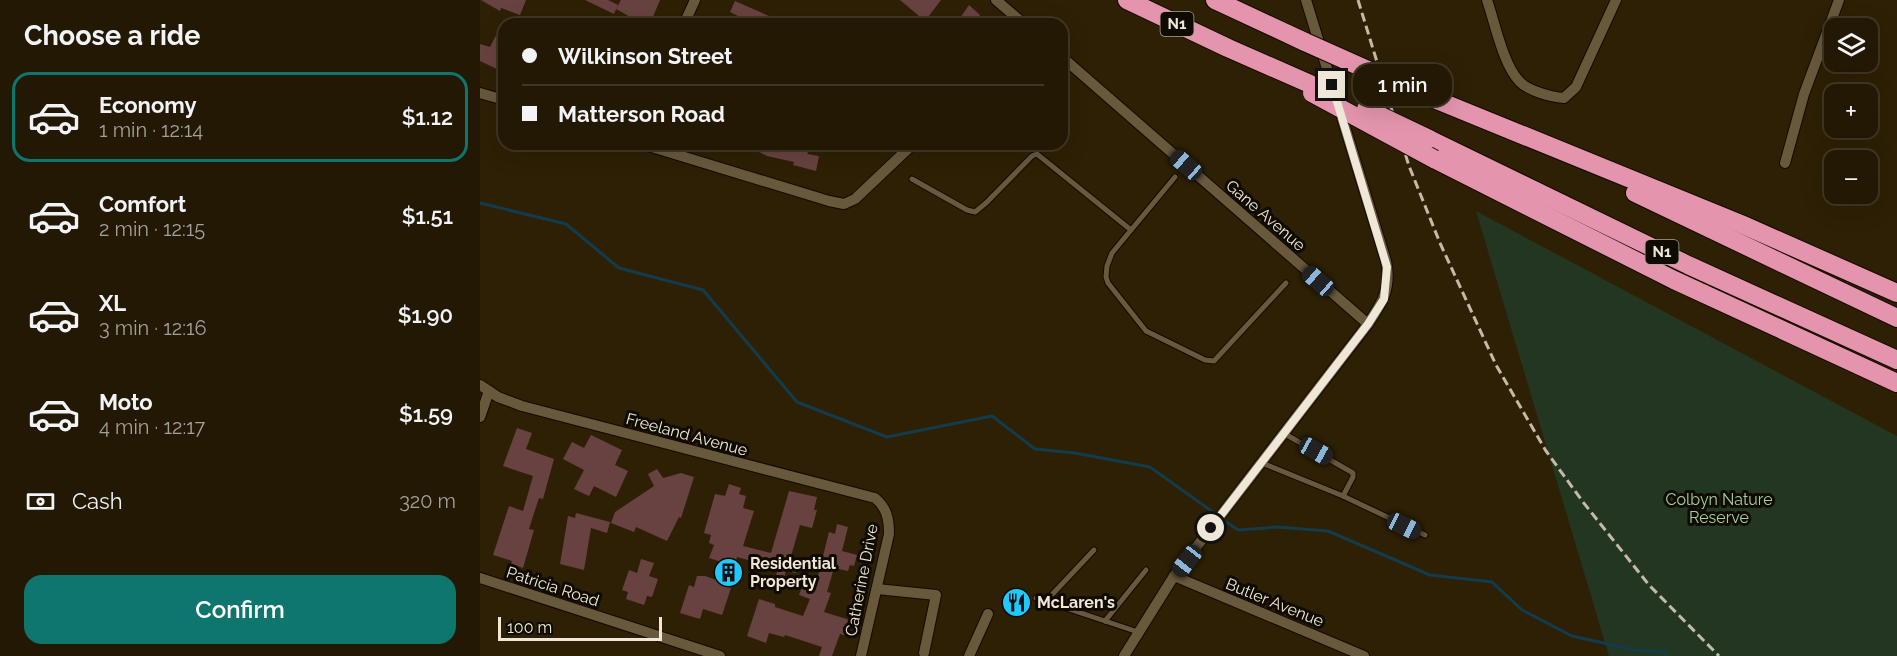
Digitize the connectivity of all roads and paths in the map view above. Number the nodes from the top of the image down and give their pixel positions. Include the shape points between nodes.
1 (695, 0) edge
2 (996, 0) edge
3 (1126, 0) edge
4 (1215, 0) edge
5 (1306, 0) edge
6 (1487, 0) edge
7 (1616, 0) edge
8 (1839, 0) edge
9 (687, 18) edge
10 (1017, 18) edge
11 (1068, 62) edge
12 (1311, 88) junction
13 (480, 93) edge
14 (498, 98) edge
15 (1454, 108) junction
16 (662, 150) edge
17 (907, 150) edge
18 (1785, 163) dead end
19 (1175, 177) dead end
20 (912, 178) dead end
21 (1131, 230) junction
22 (1286, 283) dead end
23 (1897, 292) edge
24 (1897, 318) edge
25 (1368, 324) junction
26 (1897, 360) edge
27 (1897, 384) edge
28 (485, 388) edge
29 (480, 417) edge
30 (1285, 434) junction
31 (1262, 463) junction
32 (1343, 496) junction
33 (885, 510) joint
34 (1425, 536) dead end
35 (1094, 550) dead end
36 (1146, 570) dead end
37 (1174, 576) junction
38 (480, 578) edge
39 (877, 589) junction
40 (1036, 598) dead end
41 (1046, 601) junction
42 (988, 614) dead end
43 (1105, 621) junction
44 (1138, 632) junction
45 (924, 653) dead end
46 (720, 656) edge
47 (861, 656) edge
48 (969, 656) edge
49 (1124, 656) edge
50 (1364, 656) edge

1 - 9 street
2 - 10 street
3 - 12 highway, N1
4 - 15 highway, N1, bridge
5 - 25 street via 1387,267 1384,299
6 - 7 street via 1507,60 1519,81 1564,98 1576,87
8 - 18 street via 1804,94
11 - 25 street, Gane Avenue via 1184,168
12 - 26 highway, N1, bridge via 1430,139 1688,265
12 - 27 highway, bridge via 1434,159 1674,280
13 - 14 street
15 - 23 highway via 1742,224
15 - 24 highway, N1
16 - 17 street via 844,204 855,199
19 - 21 lane
20 - 21 lane via 975,212 1036,154
21 - 22 lane via 1110,256 1108,283 1146,331 1205,360 1219,358
25 - 30 street
28 - 29 street
28 - 33 street, Freeland Avenue via 522,406 875,498
30 - 31 street
30 - 32 lane via 1353,473
31 - 32 lane
31 - 37 street
32 - 34 lane
33 - 39 street, Catherine Drive via 889,534
35 - 41 lane
36 - 43 lane
37 - 44 street
37 - 50 street, Butler Avenue
38 - 46 street, Patricia Road
39 - 45 street via 936,595
39 - 47 street, Catherine Drive
40 - 41 lane
41 - 43 lane
42 - 48 street
43 - 44 lane
44 - 49 street

